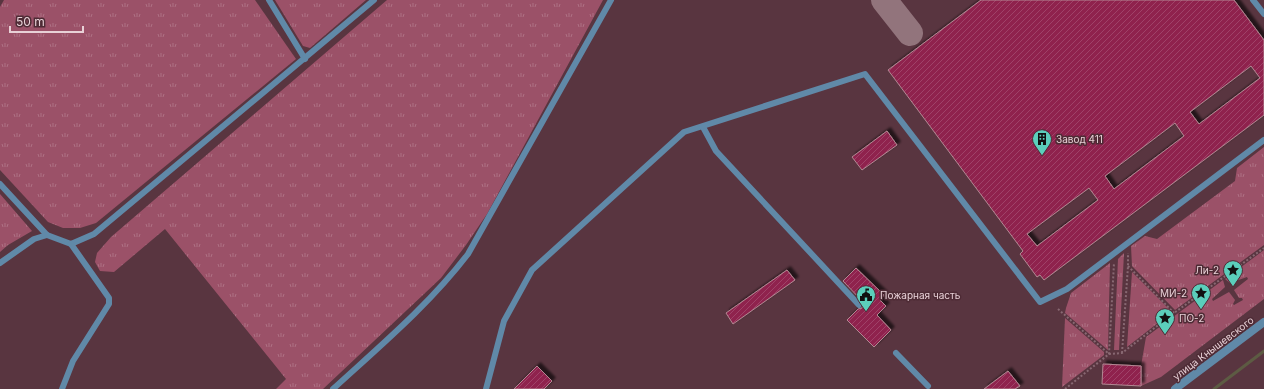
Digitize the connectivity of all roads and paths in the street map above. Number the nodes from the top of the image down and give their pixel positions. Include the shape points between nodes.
1 (269, 0) edge
2 (374, 0) edge
3 (611, 0) edge
4 (1253, 0) edge
5 (1264, 14) edge
6 (305, 59) junction
7 (703, 127) junction
8 (1264, 140) edge
9 (0, 184) edge
10 (47, 235) junction
11 (1127, 243) junction
12 (71, 244) junction
13 (1264, 248) edge
14 (1114, 254) junction
15 (0, 263) edge
16 (1128, 266) junction
17 (859, 305) dead end
18 (1058, 310) dead end
19 (1174, 313) junction
20 (1264, 322) edge
21 (896, 353) dead end
22 (1122, 353) junction
23 (1109, 354) junction
24 (928, 386) dead end
25 (62, 389) edge
26 (333, 389) edge
27 (486, 389) edge
28 (1065, 389) edge
29 (1175, 389) edge

1 - 6 lane
2 - 6 lane
3 - 26 lane via 468,254 423,306
4 - 5 lane
6 - 12 lane via 94,234
7 - 14 lane via 865,74 1040,302 1067,289
7 - 17 lane via 716,152
7 - 27 lane via 684,132 532,270 504,321
8 - 11 lane
9 - 10 lane
10 - 12 lane
10 - 15 lane via 34,239
11 - 14 lane
11 - 16 path
12 - 25 lane via 109,298 109,304 73,361
13 - 19 path
14 - 23 path
16 - 19 path
16 - 22 path
18 - 23 path
19 - 22 path
20 - 29 street, улица Кнышевского
21 - 24 lane
22 - 23 path
23 - 28 path

